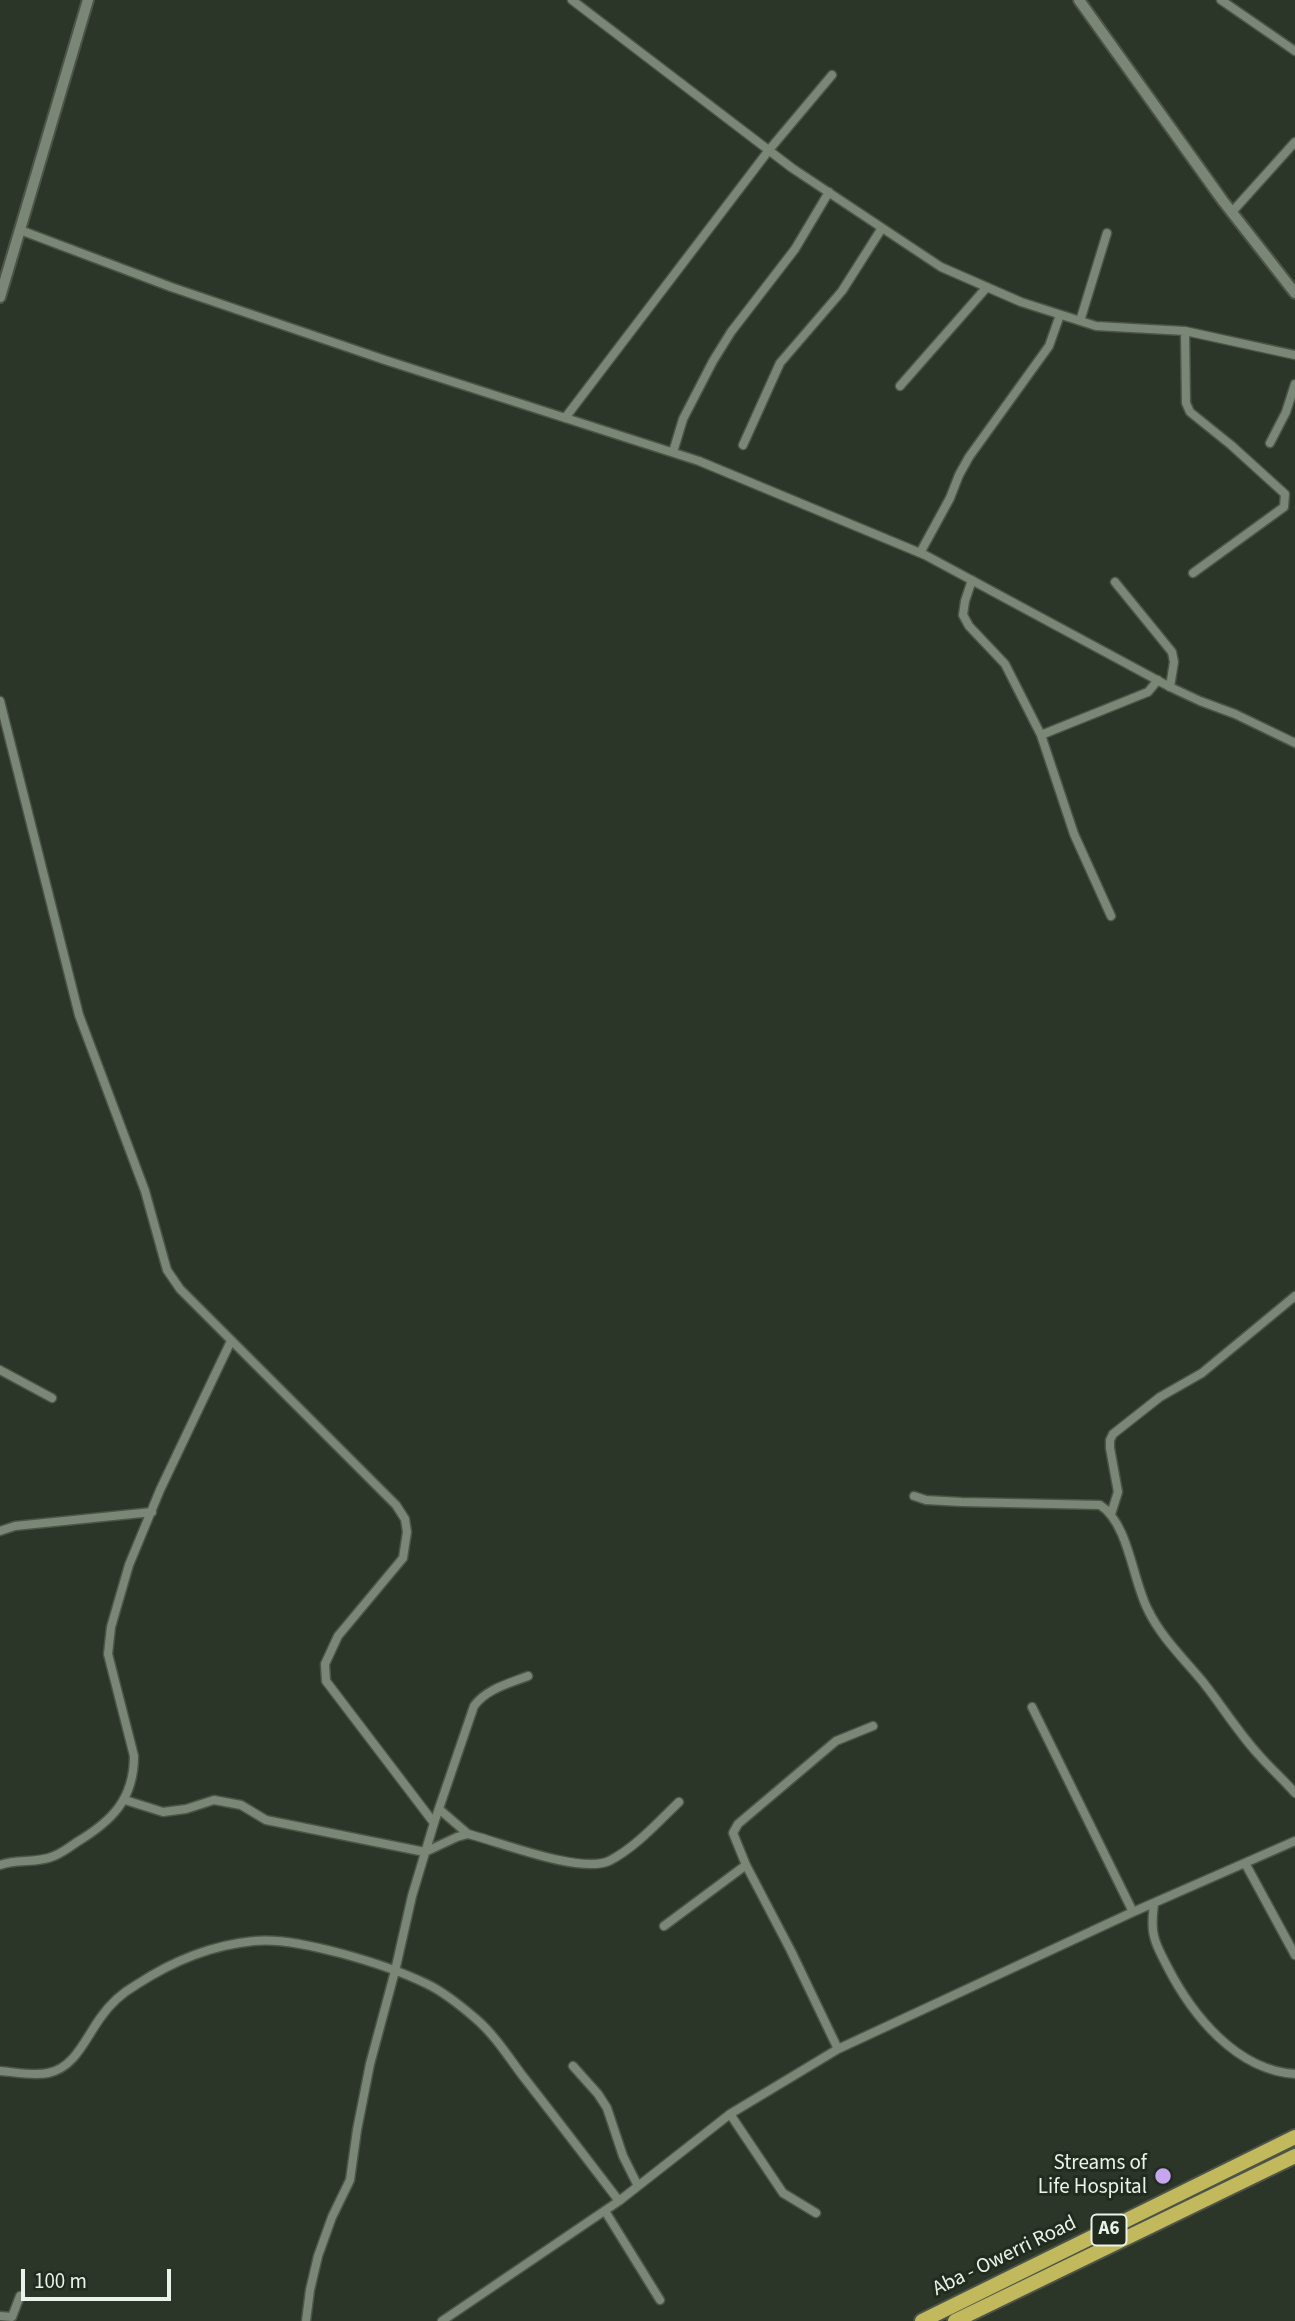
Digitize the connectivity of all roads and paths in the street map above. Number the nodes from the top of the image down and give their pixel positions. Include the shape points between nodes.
1 (88, 0) edge
2 (572, 0) edge
3 (1079, 0) edge
4 (1221, 0) edge
5 (1295, 51) edge
6 (832, 75) dead end
7 (1295, 142) edge
8 (769, 150) junction
9 (829, 192) junction
10 (1232, 212) junction
11 (882, 228) junction
12 (20, 230) junction
13 (1107, 233) dead end
14 (987, 287) junction
15 (1295, 293) edge
16 (0, 297) edge
17 (1060, 315) junction
18 (1080, 321) junction
19 (1185, 331) junction
20 (1295, 355) edge
21 (1295, 384) edge
22 (900, 386) dead end
23 (565, 418) junction
24 (1270, 443) dead end
25 (743, 445) dead end
26 (673, 452) junction
27 (920, 553) junction
28 (1193, 573) dead end
29 (972, 580) junction
30 (1115, 582) dead end
31 (1157, 680) junction
32 (1170, 687) junction
33 (0, 701) edge
34 (1041, 736) junction
35 (1295, 743) edge
36 (1111, 916) dead end
37 (1295, 1296) edge
38 (231, 1341) junction
39 (0, 1370) edge
40 (52, 1398) dead end
41 (914, 1496) dead end
42 (152, 1512) junction
43 (1111, 1514) junction
44 (0, 1531) edge
45 (528, 1675) dead end
46 (1032, 1707) dead end
47 (873, 1726) dead end
48 (1295, 1793) edge
49 (125, 1800) junction
50 (679, 1802) dead end
51 (439, 1809) junction
52 (434, 1823) junction
53 (468, 1834) junction
54 (1295, 1841) edge
55 (425, 1852) junction
56 (1245, 1863) junction
57 (0, 1865) edge
58 (746, 1865) junction
59 (1154, 1903) junction
60 (1133, 1912) junction
61 (664, 1927) dead end
62 (1295, 1955) edge
63 (395, 1971) junction
64 (838, 2049) junction
65 (573, 2066) dead end
66 (0, 2071) edge
67 (1295, 2074) edge
68 (730, 2115) junction
69 (1295, 2137) edge
70 (1295, 2156) edge
71 (638, 2186) junction
72 (619, 2201) junction
73 (605, 2211) junction
74 (816, 2213) dead end
75 (20, 2296) dead end
76 (660, 2300) dead end
77 (0, 2316) edge
78 (306, 2321) edge
79 (442, 2321) edge
80 (922, 2321) edge
81 (955, 2321) edge

1 - 12 street
2 - 8 street
3 - 10 street
4 - 5 street
6 - 8 street
7 - 10 street
8 - 9 street
8 - 23 street
9 - 11 street
9 - 26 street via 713,361 683,419
10 - 15 street
11 - 14 street via 941,267
11 - 25 street via 842,291 780,363
12 - 16 street
12 - 23 street via 171,287
13 - 18 street
14 - 17 street
14 - 22 street
17 - 18 street
17 - 27 street via 1049,346 969,457
18 - 19 street
19 - 20 street
19 - 28 street via 1190,412 1285,494 1286,501 1284,507
21 - 24 street
23 - 26 street
26 - 27 street
27 - 29 street
29 - 31 street
29 - 34 street via 963,615 1005,664
30 - 32 street via 1172,652
31 - 32 street
31 - 34 street via 1148,692
32 - 35 street
33 - 38 street via 79,1015 145,1191 167,1270
34 - 36 street via 1074,834
37 - 43 street via 1202,1373 1160,1397 1113,1434 1110,1448 1118,1492
38 - 42 street
38 - 52 street via 397,1505 405,1519 403,1558 338,1636 325,1664 326,1681
39 - 40 street
41 - 43 street via 962,1503 1100,1505
42 - 44 street
42 - 49 street via 129,1565 108,1654 134,1756
43 - 48 street via 1119,1524 1148,1611 1163,1635
45 - 51 street via 480,1698 474,1706
46 - 60 street
47 - 58 street via 836,1741 737,1824 733,1833
49 - 55 street via 163,1812 215,1800 240,1805 266,1820
49 - 57 street via 95,1832 53,1856
50 - 53 street via 621,1854 605,1862 550,1859
51 - 52 street
51 - 53 street
52 - 55 street
53 - 55 street
54 - 56 street
55 - 63 street
56 - 59 street
56 - 62 street
58 - 61 street
58 - 64 street
59 - 60 street
59 - 67 street via 1157,1947 1189,2003 1242,2056 1279,2073
60 - 64 street
63 - 66 street via 289,1941 254,1941 206,1951 171,1965 115,2000 86,2042 58,2070 36,2074
63 - 72 street via 429,1985 476,2019
63 - 78 street via 370,2064 349,2180 318,2256
64 - 68 street
65 - 71 street via 607,2108
68 - 71 street
68 - 74 street via 783,2193
69 - 80 highway, Aba - Owerri Road / A6
70 - 81 highway, Aba - Owerri Road / A6
71 - 72 street
72 - 73 street
73 - 76 street
73 - 79 street
75 - 77 street via 12,2318

